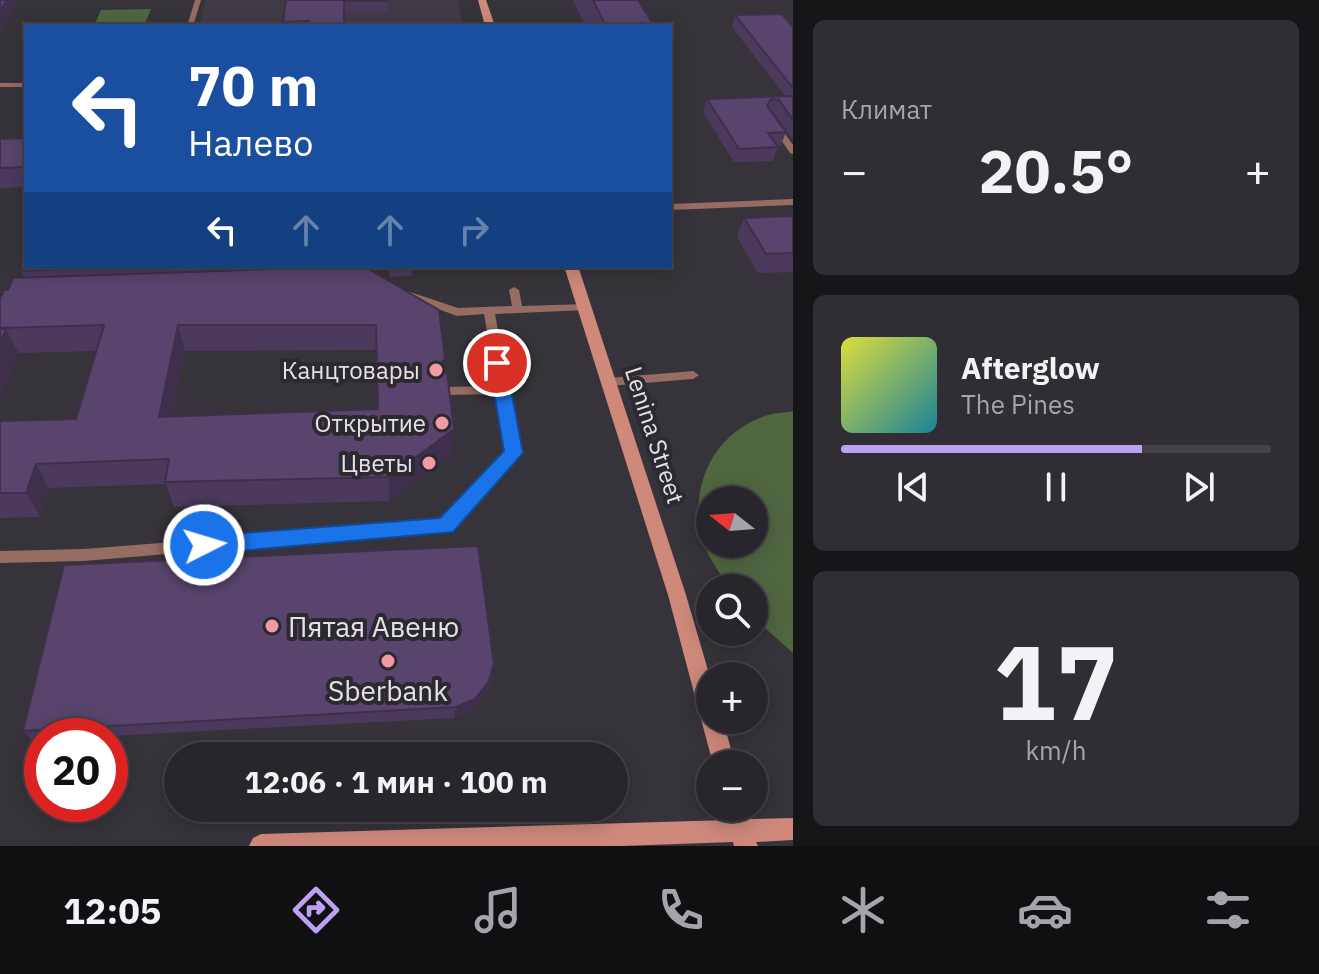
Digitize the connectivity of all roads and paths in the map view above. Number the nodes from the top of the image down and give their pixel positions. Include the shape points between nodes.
1 (198, 0) edge
2 (482, 0) edge
3 (191, 24) edge
4 (489, 24) edge
5 (0, 85) edge
6 (24, 85) edge
7 (769, 117) edge
8 (793, 151) edge
9 (793, 202) edge
10 (672, 207) edge
11 (572, 268) edge
12 (392, 289) edge
13 (514, 290) dead end
14 (586, 307) junction
15 (518, 310) junction
16 (489, 311) junction
17 (693, 375) dead end
18 (609, 382) junction
19 (501, 390) junction
20 (444, 391) edge
21 (0, 557) edge
22 (696, 663) edge
23 (741, 828) edge
24 (793, 829) edge
25 (261, 846) edge

1 - 3 lane
2 - 4 street
5 - 6 lane
7 - 8 lane
9 - 10 lane
11 - 14 street, Lenina Street
12 - 16 lane via 457,312
13 - 15 lane
14 - 15 lane
14 - 18 street, Lenina Street
15 - 16 lane
16 - 19 lane
17 - 18 lane
18 - 22 street, Lenina Street
19 - 20 lane
19 - 21 lane via 514,453 446,526
23 - 24 street
23 - 25 street

